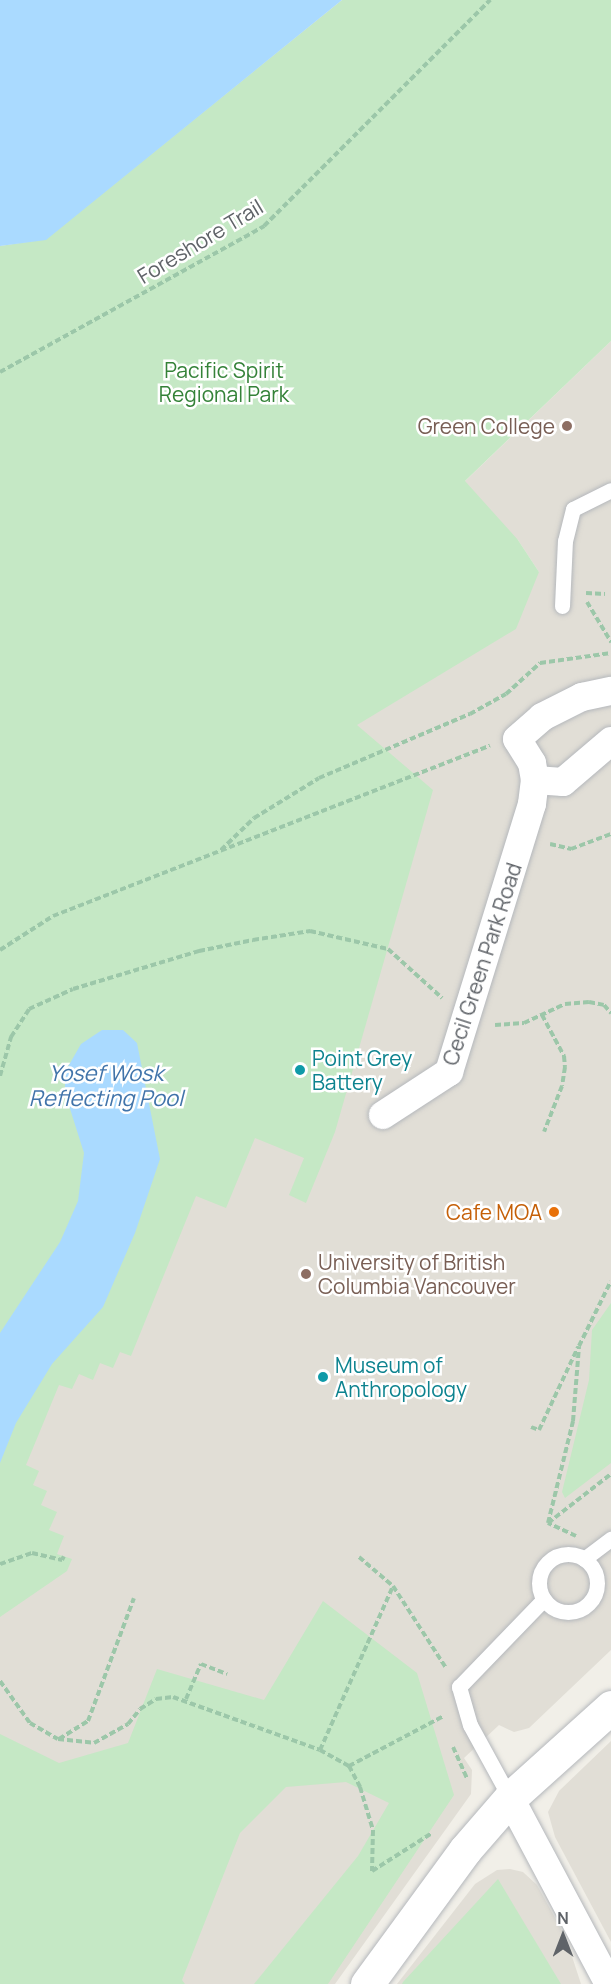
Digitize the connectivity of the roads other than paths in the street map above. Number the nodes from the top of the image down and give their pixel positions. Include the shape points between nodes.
1 (611, 490) edge
2 (562, 606) dead end
3 (611, 690) edge
4 (611, 741) edge
5 (535, 780) junction
6 (383, 1115) dead end
7 (611, 1539) edge
8 (584, 1559) junction
9 (544, 1599) junction
10 (611, 1707) edge
11 (510, 1798) junction
12 (608, 1976) edge
13 (367, 1984) edge

1 - 2 lane via 573,509 565,541
3 - 5 street via 582,698 542,717 517,739 532,763
4 - 5 street via 562,782
5 - 6 street, Cecil Green Park Road via 523,837 449,1072
7 - 8 lane
8 - 9 lane via 565,1554 547,1563 539,1580
8 - 9 lane via 597,1583 585,1607 558,1611
9 - 11 lane via 459,1687 470,1725
10 - 11 street
11 - 12 street
11 - 13 street via 465,1850

